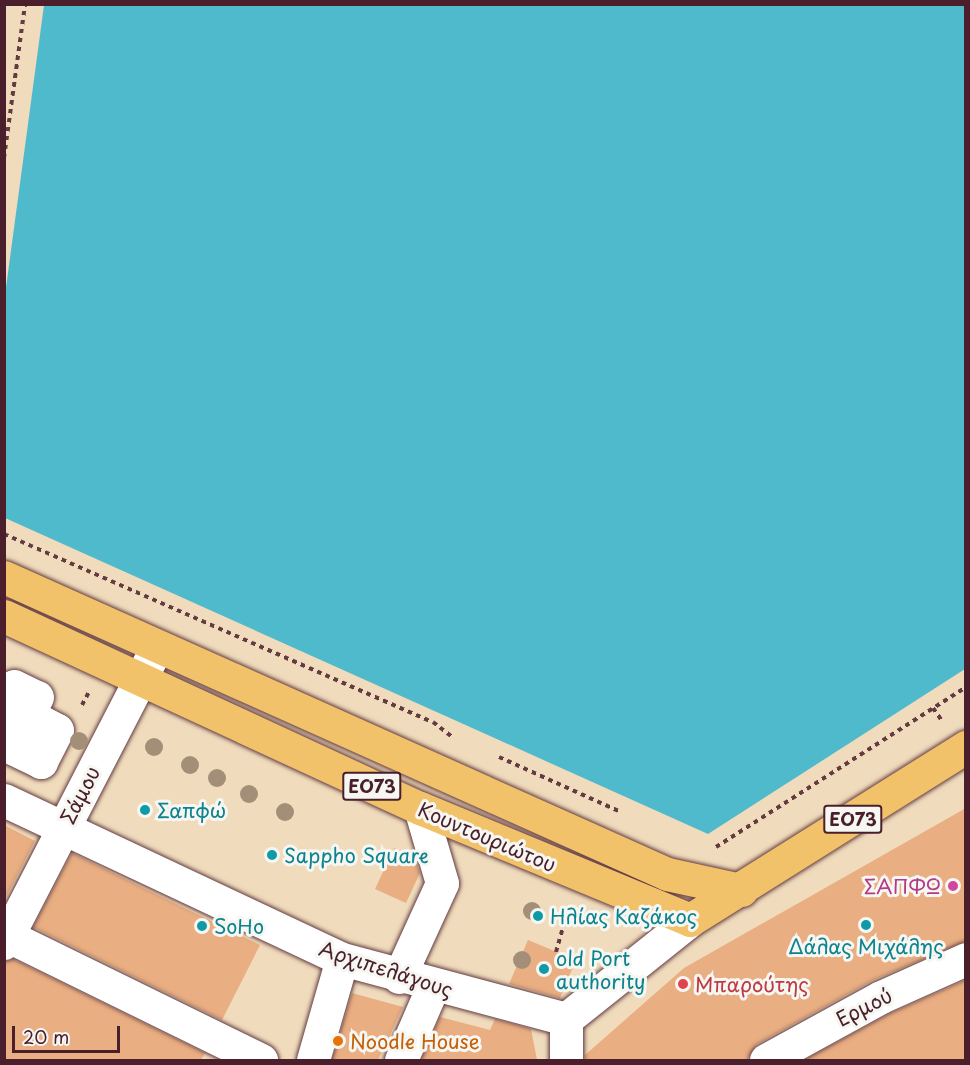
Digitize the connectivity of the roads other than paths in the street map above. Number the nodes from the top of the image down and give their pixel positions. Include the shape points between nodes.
1 (4, 577) edge
2 (4, 616) edge
3 (156, 649) junction
4 (141, 682) junction
5 (6, 707) edge
6 (4, 744) edge
7 (966, 747) edge
8 (4, 800) edge
9 (420, 808) junction
10 (62, 829) junction
11 (741, 890) junction
12 (690, 920) junction
13 (6, 939) edge
14 (342, 959) junction
15 (966, 959) edge
16 (399, 977) junction
17 (433, 986) junction
18 (566, 1019) junction
19 (261, 1060) edge
20 (313, 1060) edge
21 (401, 1060) edge
22 (567, 1060) edge
23 (766, 1060) edge

1 - 3 main road, Κουντουριώτου / ΕΟ73
2 - 4 main road, Κουντουριώτου / ΕΟ73
3 - 4 street, Σάμου
3 - 11 main road, Κουντουριώτου / ΕΟ73 via 667,874
4 - 9 main road, Κουντουριώτου / ΕΟ73
4 - 10 street, Σάμου
5 - 6 street via 36,728 40,721 57,730 41,762
7 - 11 main road, ΕΟ73
8 - 10 street, Αρχιπελάγους
9 - 12 main road, Κουντουριώτου / ΕΟ73
9 - 16 street via 442,883
10 - 13 street, Σάμου
10 - 14 street, Αρχιπελάγους
11 - 12 main road, ΕΟ73
12 - 18 street
13 - 19 street
14 - 16 street, Αρχιπελάγους
14 - 20 street
15 - 23 street, Ερμού via 881,997
16 - 17 street, Αρχιπελάγους
17 - 18 street, Αρχιπελάγους
17 - 21 street
18 - 22 street

